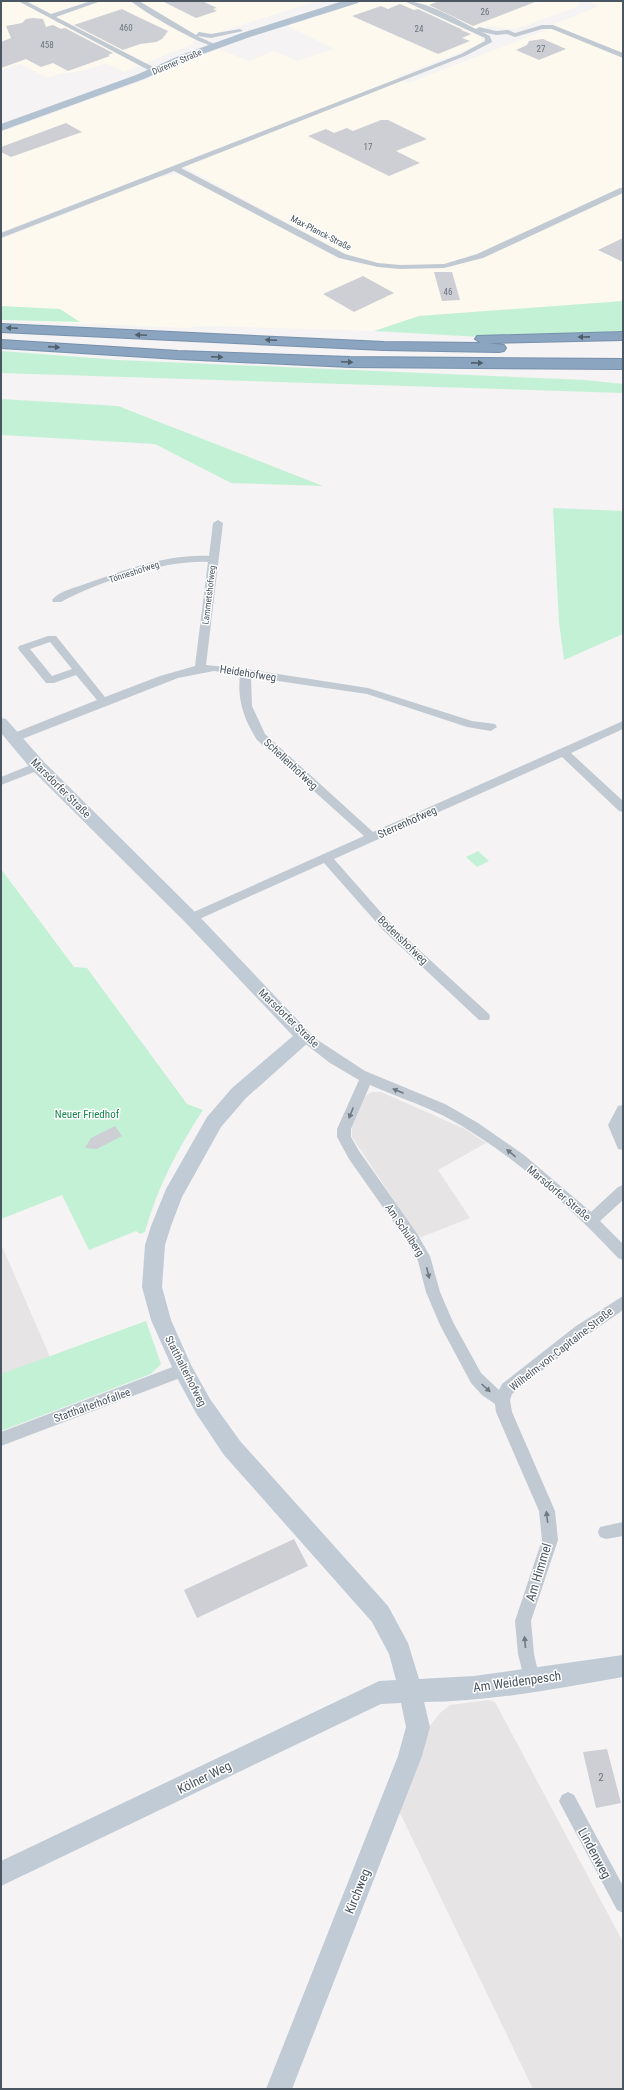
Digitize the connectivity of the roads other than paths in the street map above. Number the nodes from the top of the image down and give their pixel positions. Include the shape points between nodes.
1 (21, 1) edge
2 (98, 1) edge
3 (134, 1) edge
4 (143, 1) edge
5 (337, 1) edge
6 (354, 1) edge
7 (408, 1) edge
8 (157, 14) junction
9 (51, 16) junction
10 (449, 18) junction
11 (182, 28) junction
12 (240, 31) junction
13 (496, 33) junction
14 (515, 35) junction
15 (498, 42) dead end
16 (212, 44) junction
17 (463, 55) junction
18 (623, 56) edge
19 (153, 69) junction
20 (1, 122) edge
21 (1, 128) edge
22 (176, 168) junction
23 (623, 190) edge
24 (1, 224) edge
25 (13, 231) junction
26 (1, 236) edge
27 (1, 328) edge
28 (623, 336) edge
29 (310, 342) junction
30 (1, 344) edge
31 (623, 350) edge
32 (551, 364) junction
33 (623, 364) edge
34 (597, 370) junction
35 (623, 371) edge
36 (623, 375) edge
37 (218, 523) dead end
38 (213, 559) junction
39 (57, 600) dead end
40 (200, 668) junction
41 (78, 671) junction
42 (246, 672) junction
43 (103, 701) junction
44 (1, 723) edge
45 (623, 725) edge
46 (490, 727) dead end
47 (13, 738) junction
48 (564, 752) junction
49 (38, 766) junction
50 (1, 781) edge
51 (623, 808) edge
52 (372, 837) junction
53 (326, 858) junction
54 (191, 918) junction
55 (484, 1017) dead end
56 (304, 1036) junction
57 (368, 1078) junction
58 (623, 1110) edge
59 (623, 1145) edge
60 (623, 1191) edge
61 (592, 1220) junction
62 (623, 1254) edge
63 (623, 1302) edge
64 (183, 1370) junction
65 (502, 1400) junction
66 (1, 1440) edge
67 (623, 1529) edge
68 (606, 1532) dead end
69 (623, 1666) edge
70 (532, 1680) junction
71 (410, 1690) junction
72 (568, 1801) dead end
73 (1, 1874) edge
74 (623, 1904) edge
75 (279, 2089) edge

1 - 9 street
2 - 9 street
3 - 8 street
4 - 8 street
5 - 12 main road, Dürener Straße
6 - 16 main road, Dürener Straße
7 - 10 street
8 - 11 street
9 - 19 street
10 - 13 street
10 - 17 street via 489,40 487,44
11 - 12 street via 211,36
11 - 16 street
12 - 16 main road, Dürener Straße
13 - 14 street via 506,31
13 - 14 street via 495,38 507,40 515,38
14 - 18 street via 542,26 553,27
15 - 17 street
16 - 19 main road, Dürener Straße
17 - 22 street
19 - 20 main road, Dürener Straße
19 - 21 main road, Dürener Straße
22 - 23 street, Max-Planck-Straße via 342,256 378,265 400,267 444,266 480,256
22 - 25 street
24 - 25 street
25 - 26 street
29 -> 27 highway
28 -> 29 highway
29 - 31 highway via 384,346
30 -> 32 highway via 350,362
32 - 33 highway
32 - 34 highway
34 - 35 highway
34 - 36 highway
37 - 38 street, Lammetshofweg
38 - 39 street, Tönneshofweg via 182,558 162,563 75,591
38 - 40 street, Lammetshofweg
40 - 42 street, Heidehofweg
40 - 43 street, Heidehofweg
41 - 41 street via 50,681 23,648 52,638
41 - 43 street
42 - 46 street, Heidehofweg via 368,691 471,724
42 - 52 street, Schellenhofweg via 243,688 245,706 251,722 261,737
43 - 47 street, Heidehofweg
44 - 47 street, Marsdorfer Straße
45 - 48 street, Sterrenhofweg
47 - 49 street, Marsdorfer Straße
48 - 51 street
48 - 52 street, Sterrenhofweg
49 - 50 street
49 - 54 street, Marsdorfer Straße
52 - 53 street, Sterrenhofweg
53 - 54 street, Sterrenhofweg
53 - 55 street, Bodenshofweg via 388,928
54 - 56 street, Marsdorfer Straße
56 - 57 street, Marsdorfer Straße via 339,1062
56 - 64 street, Statthalterhofweg via 239,1092 214,1122 176,1189 161,1226 155,1245 152,1287 161,1320
61 -> 57 street, Marsdorfer Straße via 492,1138 448,1112
57 -> 65 street, Am Schulberg via 344,1129 344,1137 412,1236 425,1260 433,1292 447,1324 476,1378 487,1390
58 - 59 street via 615,1124
60 - 61 street
61 - 62 street, Marsdorfer Straße
63 - 65 street, Wilhelm-von-Capitaine-Straße via 507,1389
64 - 66 street, Statthalterhofallee
64 - 71 street, Statthalterhofweg via 203,1406 232,1448 380,1614 400,1651
70 -> 65 street, Am Himmel via 526,1654 523,1621 550,1540 547,1511 504,1412
67 - 68 street
69 - 70 street, Am Weidenpesch
70 - 71 street, Am Weidenpesch via 450,1690
71 - 73 street, Kölner Weg via 379,1693
71 - 75 street, Kirchweg via 418,1727 410,1756
72 - 74 street, Lindenweg

